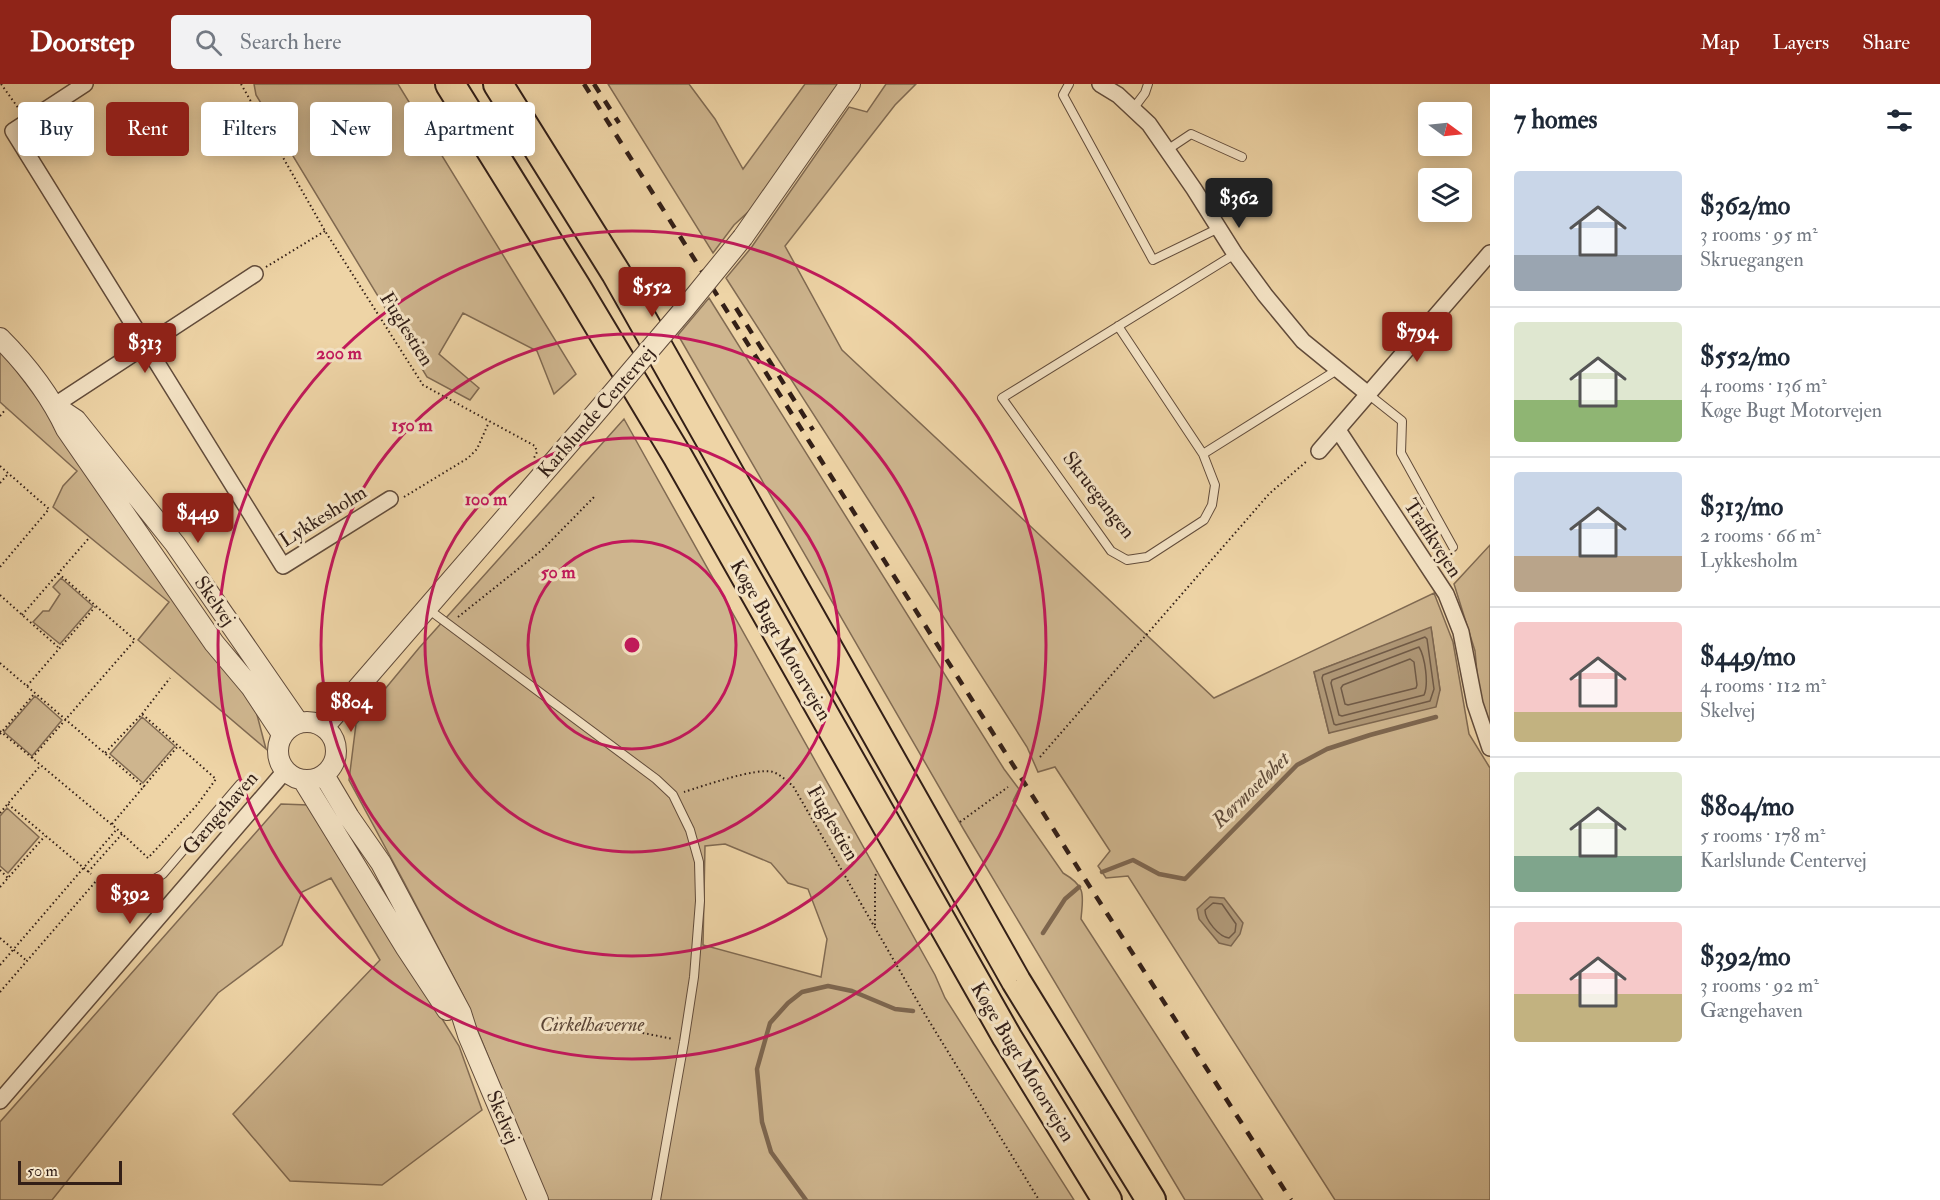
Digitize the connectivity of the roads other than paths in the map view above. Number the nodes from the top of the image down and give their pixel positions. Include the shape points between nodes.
1 (85, 84) edge
2 (450, 84) edge
3 (498, 84) edge
4 (850, 84) edge
5 (1070, 84) edge
6 (1100, 84) edge
7 (1148, 84) edge
8 (1133, 109) junction
9 (1167, 150) junction
10 (1242, 158) dead end
11 (1219, 228) junction
12 (1490, 253) edge
13 (1235, 254) junction
14 (255, 274) road end
15 (1118, 326) junction
16 (0, 338) edge
17 (146, 346) junction
18 (1337, 370) junction
19 (1368, 394) junction
20 (55, 405) junction
21 (1338, 430) junction
22 (1319, 451) road end
23 (1203, 454) junction
24 (390, 499) road end
25 (1453, 547) dead end
26 (425, 608) junction
27 (298, 722) junction
28 (324, 727) junction
29 (282, 734) junction
30 (1490, 748) edge
31 (285, 771) junction
32 (324, 775) junction
33 (303, 780) junction
34 (240, 784) dead end
35 (160, 915) junction
36 (468, 1035) junction
37 (0, 1101) edge
38 (538, 1200) edge
39 (656, 1200) edge
40 (1107, 1200) edge
41 (1151, 1200) edge

1 - 17 street, Lykkesholm via 13,131
2 - 40 highway, Køge Bugt Motorvejen via 678,457 1006,1037
3 - 41 highway, Køge Bugt Motorvejen via 616,273 1010,970
4 - 26 street, Karlslunde Centervej, bridge via 743,237
5 - 11 lane via 1063,95 1153,260
6 - 8 street
7 - 8 lane
8 - 9 street
9 - 10 lane via 1191,134
9 - 11 street
11 - 13 street
12 - 19 street
13 - 15 lane, Skruegangen
13 - 18 street via 1303,341
14 - 17 street
15 - 23 lane, Skruegangen
15 - 23 lane, Skruegangen via 1002,398 1111,551 1127,560 1147,557 1204,520 1212,506 1215,485
16 - 20 street, Skelvej
17 - 20 street
17 - 24 street, Lykkesholm via 283,566
18 - 19 street
18 - 23 lane
19 - 21 street
19 - 25 lane via 1402,421 1401,453
20 - 27 street, Skelvej via 76,420 176,544
20 - 29 street, Skelvej via 66,429
21 - 22 street
21 - 30 street, Trafikvejen via 1446,594 1461,632 1475,704
26 - 28 street, Karlslunde Centervej
26 - 39 lane via 646,772 673,795 690,830 699,862 694,977
27 - 28 street
27 - 29 street
28 - 32 street via 333,736 336,751 333,765
29 - 31 street via 277,749
31 - 33 street
31 - 35 street, Gængehaven
32 - 33 street
32 - 36 street, Skelvej via 381,863 461,1013
33 - 36 street, Skelvej via 406,948
34 - 35 lane via 163,874 131,888
35 - 37 street, Gængehaven
36 - 38 street, Skelvej

